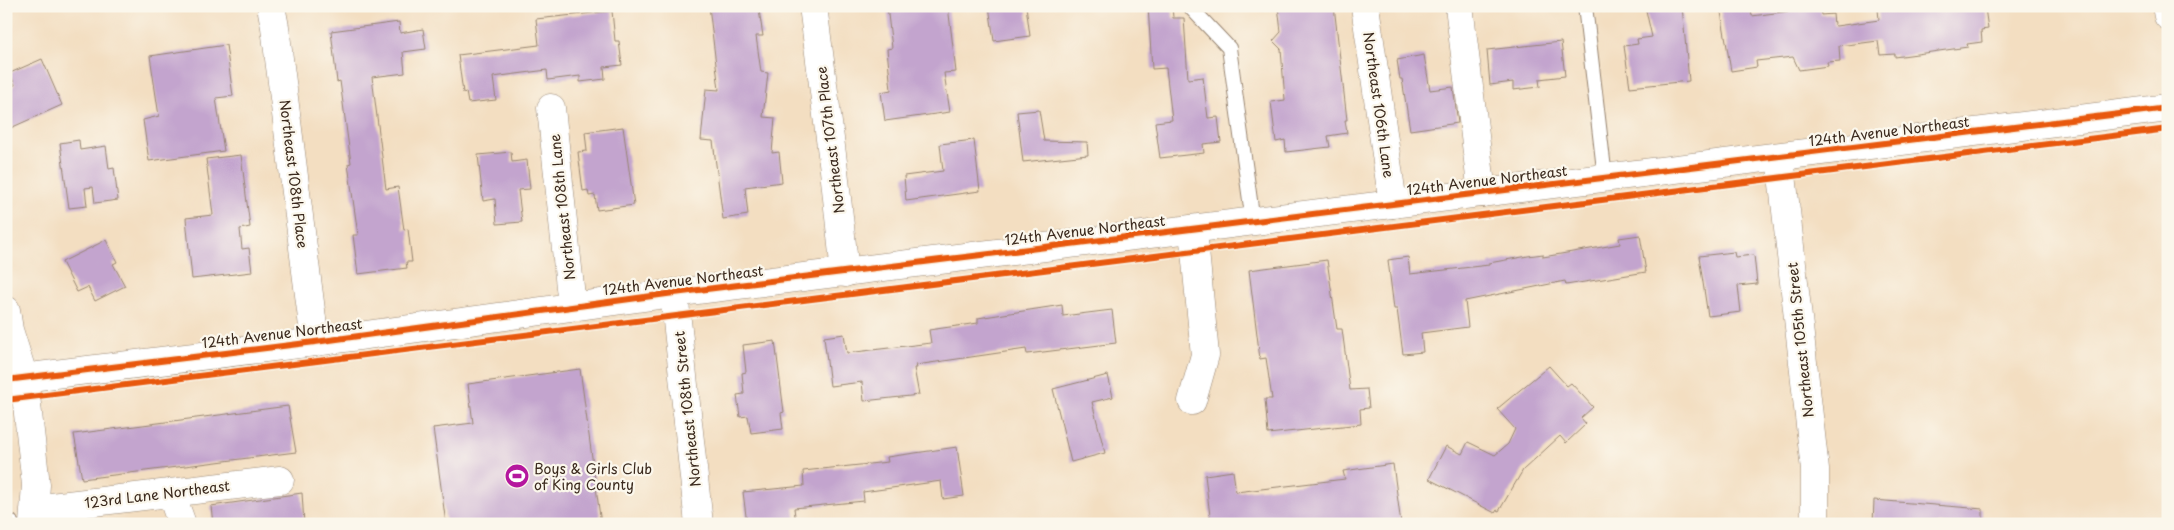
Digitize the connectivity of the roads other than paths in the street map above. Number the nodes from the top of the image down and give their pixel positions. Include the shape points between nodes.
1 (271, 6) edge
2 (813, 6) edge
3 (1365, 6) edge
4 (1459, 6) edge
5 (1585, 6) edge
6 (2166, 6) edge
7 (1192, 9) dead end
8 (2168, 16) edge
9 (551, 108) dead end
10 (2168, 108) edge
11 (1780, 157) junction
12 (1604, 178) junction
13 (1482, 193) junction
14 (1393, 204) junction
15 (1253, 222) junction
16 (1193, 230) junction
17 (844, 273) junction
18 (674, 293) junction
19 (572, 306) junction
20 (6, 310) edge
21 (315, 342) junction
22 (15, 379) edge
23 (1192, 401) dead end
24 (280, 480) dead end
25 (171, 493) junction
26 (21, 520) edge
27 (182, 524) edge
28 (699, 524) edge
29 (1815, 524) edge

1 - 21 street, Northeast 108th Place
2 - 17 street, Northeast 107th Place
3 - 14 street, Northeast 106th Lane
4 - 13 street
5 - 12 lane
6 - 8 street
7 - 15 lane via 1228,48
9 - 19 street, Northeast 108th Lane
10 - 11 street, 124th Avenue Northeast
11 - 12 street, 124th Avenue Northeast
11 - 29 street, Northeast 105th Street via 1814,470
12 - 13 street, 124th Avenue Northeast
13 - 14 street, 124th Avenue Northeast
14 - 15 street, 124th Avenue Northeast
15 - 16 street, 124th Avenue Northeast
16 - 17 street, 124th Avenue Northeast
16 - 23 street via 1205,355
17 - 18 street, 124th Avenue Northeast
18 - 19 street, 124th Avenue Northeast
18 - 28 street, Northeast 108th Street
19 - 21 street, 124th Avenue Northeast
20 - 22 street
21 - 22 street, 124th Avenue Northeast
22 - 26 street via 36,486
24 - 25 street, 123rd Lane Northeast
25 - 26 street, 123rd Lane Northeast
25 - 27 street

